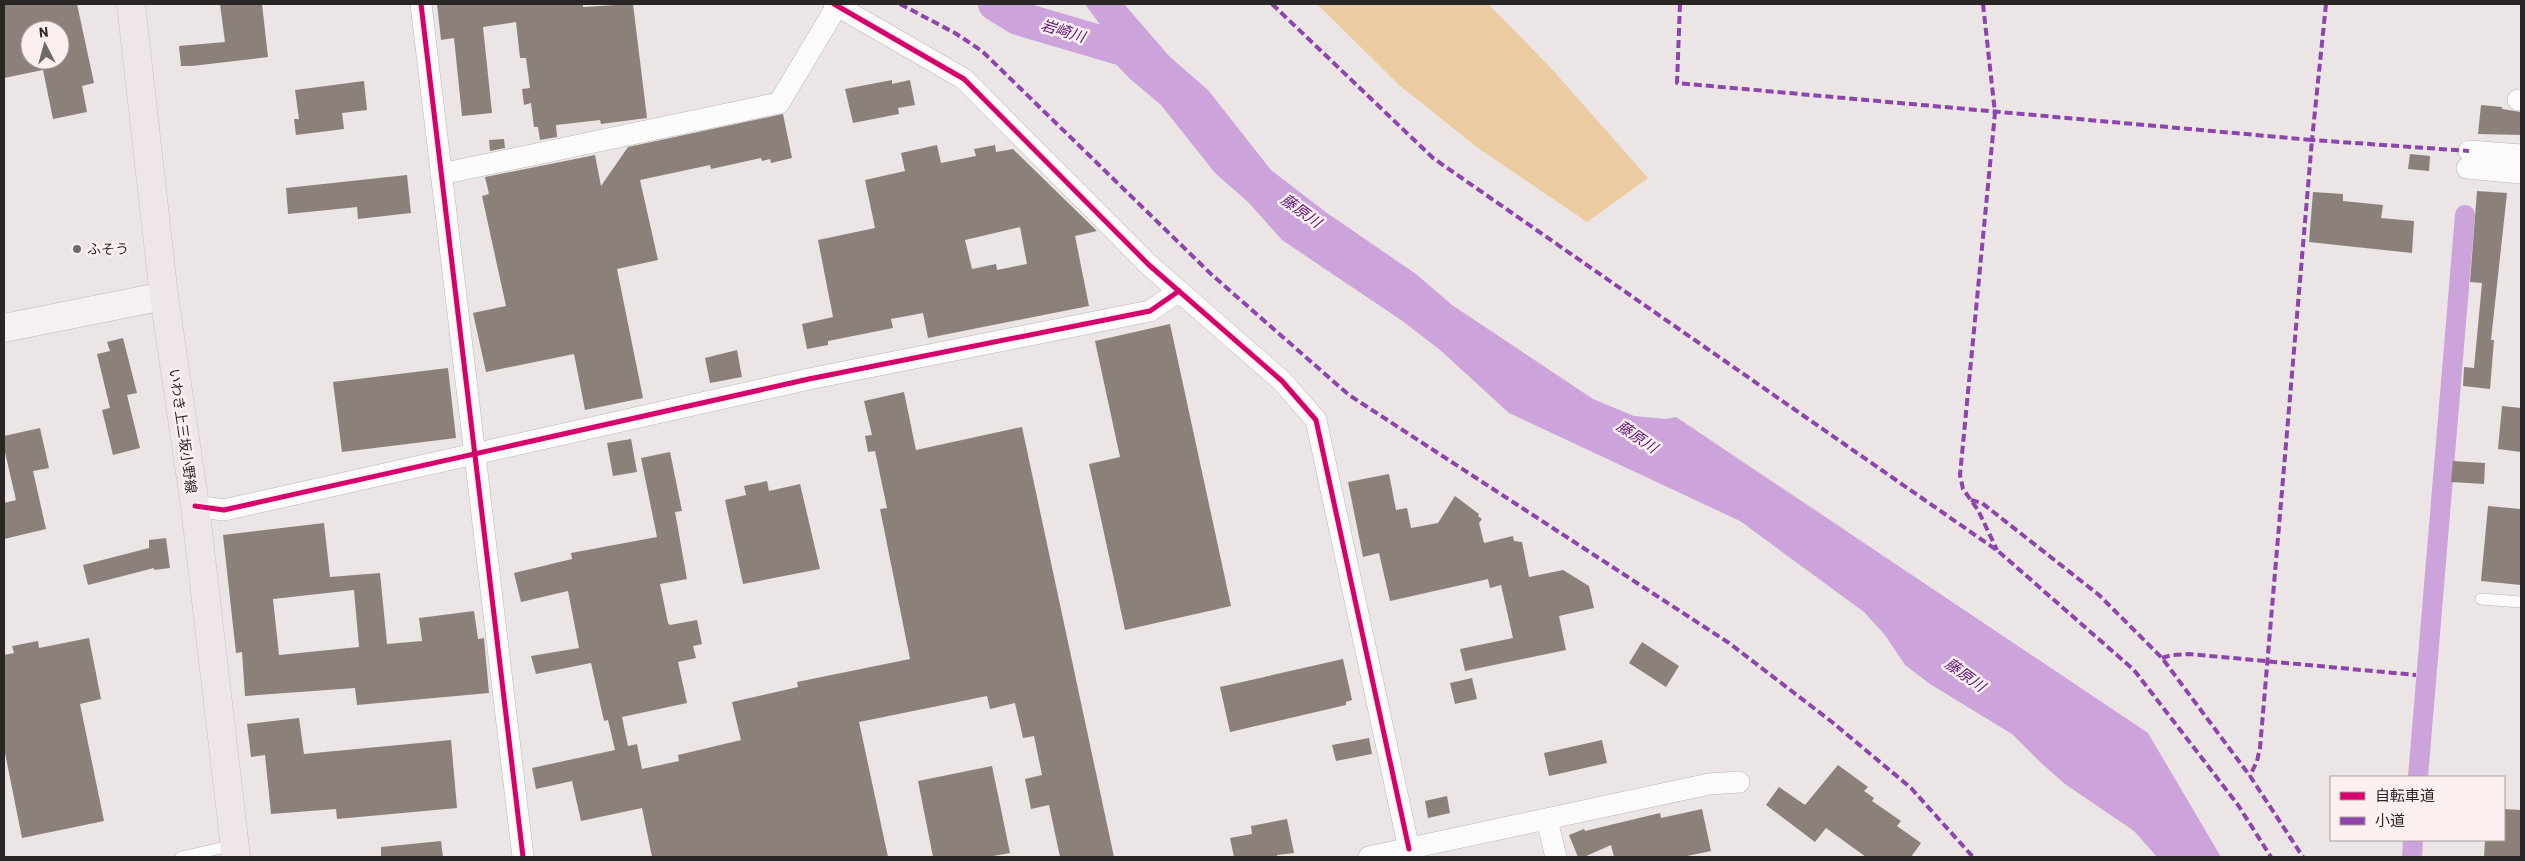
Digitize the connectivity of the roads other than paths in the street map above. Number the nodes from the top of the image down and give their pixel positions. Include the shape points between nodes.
1 (131, 4) edge
2 (421, 4) edge
3 (835, 5) edge
4 (2521, 155) edge
5 (2521, 173) edge
6 (441, 174) junction
7 (1180, 291) junction
8 (164, 296) junction
9 (4, 328) edge
10 (475, 454) junction
11 (194, 506) junction
12 (2481, 599) dead end
13 (2521, 602) edge
14 (1739, 782) dead end
15 (1547, 820) junction
16 (1409, 849) junction
17 (235, 851) edge
18 (181, 857) edge
19 (523, 857) edge
20 (1368, 857) edge
21 (1556, 857) edge

1 - 8 main road, いわき上三坂小野線
2 - 6 street
3 - 6 street via 779,103
3 - 7 street via 964,78 1148,264
4 - 5 street via 2468,160
6 - 10 street
7 - 10 street via 1150,311 809,379
7 - 16 street via 1282,382 1316,420
8 - 9 street
8 - 11 main road, いわき上三坂小野線
10 - 11 street via 224,510
10 - 19 street
11 - 17 main road, いわき上三坂小野線
12 - 13 lane
14 - 15 street via 1708,784
15 - 16 street
15 - 21 street
16 - 20 street
17 - 18 lane

